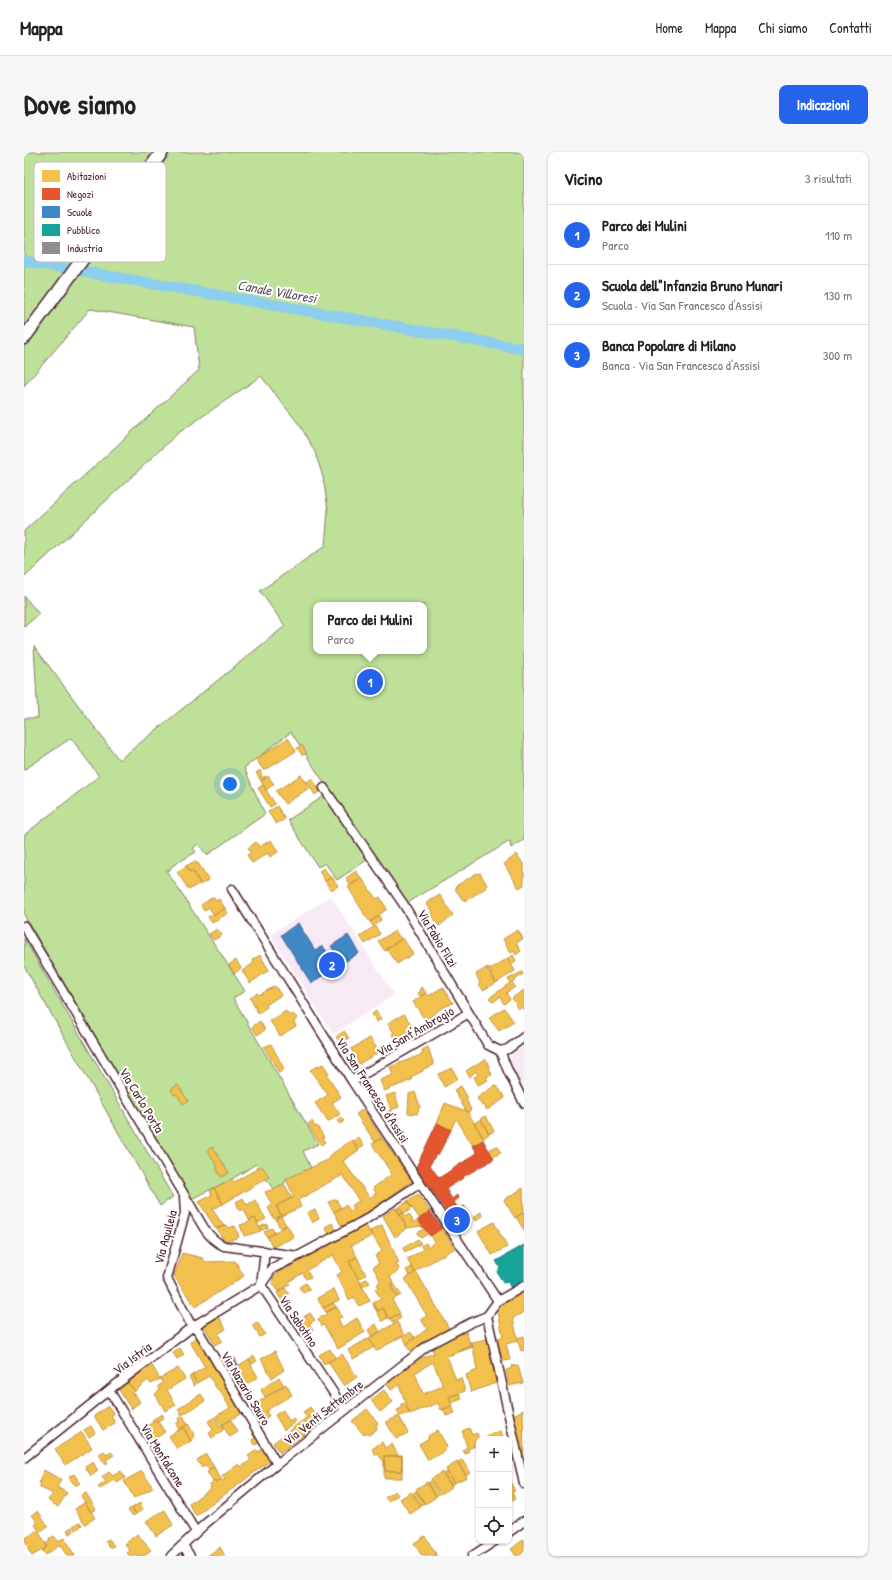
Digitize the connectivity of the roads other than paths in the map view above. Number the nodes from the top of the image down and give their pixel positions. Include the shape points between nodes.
1 (162, 152) edge
2 (155, 162) edge
3 (80, 262) edge
4 (24, 338) edge
5 (324, 788) dead end
6 (232, 889) dead end
7 (24, 926) edge
8 (469, 1013) junction
9 (524, 1037) edge
10 (500, 1051) junction
11 (352, 1081) junction
12 (524, 1103) edge
13 (419, 1184) junction
14 (184, 1194) junction
15 (265, 1251) junction
16 (298, 1256) junction
17 (261, 1285) junction
18 (524, 1286) edge
19 (498, 1301) junction
20 (487, 1316) junction
21 (192, 1327) junction
22 (109, 1390) junction
23 (345, 1410) junction
24 (24, 1458) edge
25 (277, 1464) junction
26 (524, 1484) edge
27 (524, 1522) edge
28 (512, 1530) edge
29 (196, 1532) junction
30 (490, 1544) edge
31 (183, 1545) junction
32 (171, 1556) edge
33 (190, 1556) edge
34 (472, 1556) edge

1 - 2 street
3 - 4 street
5 - 8 street, Via Fabio Filzi via 404,905
6 - 11 street, Via San Francesco d'Assisi
7 - 14 street, Via Carlo Porta
8 - 10 street, Via Fabio Filzi via 488,1045
8 - 11 street, Via Sant'Ambrogio
9 - 10 street via 508,1049
10 - 12 street
11 - 13 street, Via San Francesco d'Assisi
13 - 16 street via 366,1220
13 - 19 street, Via San Francesco d'Assisi
14 - 15 street, Via Carlo Porta via 204,1228 217,1243
14 - 21 street, Via Aquileia via 185,1213 167,1278
15 - 16 street, Via Carlo Porta
15 - 17 street
16 - 17 street via 272,1269
17 - 21 street, Via Istria
17 - 23 street, Via Sabotino
18 - 19 street
19 - 20 street
20 - 23 street, Via Venti Settembre via 428,1345
20 - 26 street
21 - 22 street, Via Istria
21 - 25 street, Via Nazario Sauro via 198,1330
22 - 24 street, Via Istria
22 - 29 street, Via Monfalcone
23 - 25 street, Via Venti Settembre
25 - 29 street, Via Venti Settembre
27 - 28 street
29 - 31 street, Via Venti Settembre
30 - 34 street
31 - 32 street, Via Venti Settembre
31 - 33 street

